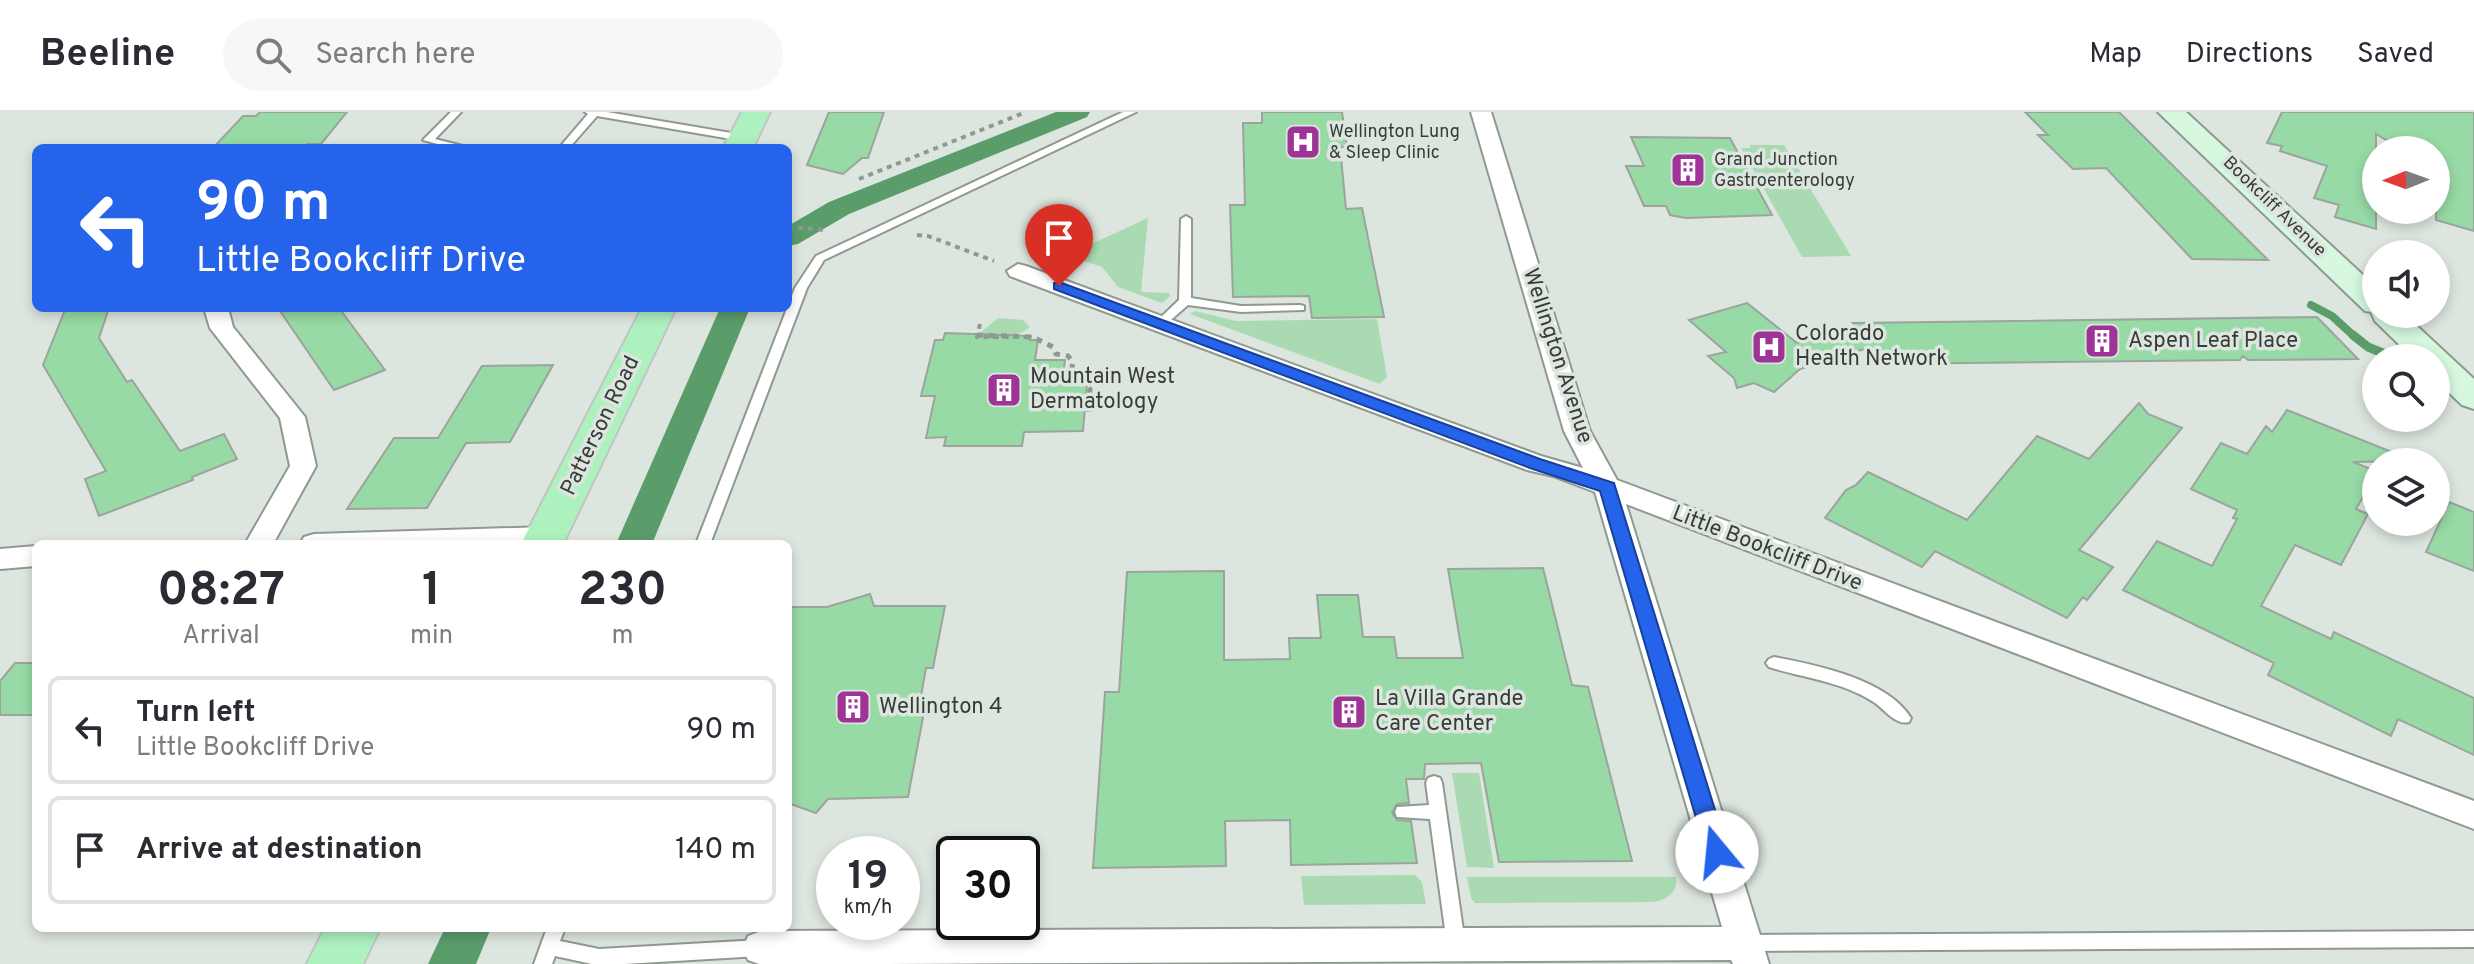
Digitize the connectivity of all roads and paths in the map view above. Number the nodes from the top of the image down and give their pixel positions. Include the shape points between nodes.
1 (456, 112) edge
2 (593, 112) edge
3 (665, 112) edge
4 (756, 112) edge
5 (1026, 112) edge
6 (1131, 112) edge
7 (1481, 112) edge
8 (2171, 112) edge
9 (657, 125) junction
10 (741, 143) edge
11 (447, 144) edge
12 (567, 144) edge
13 (859, 179) dead end
14 (1186, 219) dead end
15 (792, 227) edge
16 (871, 233) junction
17 (1018, 271) joint
18 (2362, 291) edge
19 (1185, 301) junction
20 (1300, 308) dead end
21 (217, 312) edge
22 (657, 312) edge
23 (792, 312) edge
24 (792, 312) edge
25 (1161, 323) junction
26 (980, 324) dead end
27 (2401, 328) edge
28 (2417, 344) edge
29 (2450, 375) edge
30 (2474, 398) edge
31 (1089, 412) dead end
32 (1607, 487) junction
33 (261, 540) edge
34 (544, 540) edge
35 (705, 540) edge
36 (32, 556) edge
37 (0, 559) edge
38 (1774, 663) dead end
39 (1903, 718) dead end
40 (1434, 783) dead end
41 (1403, 812) dead end
42 (1438, 812) junction
43 (2474, 815) edge
44 (351, 932) edge
45 (555, 932) edge
46 (2474, 939) edge
47 (1456, 945) junction
48 (761, 948) joint
49 (1748, 954) edge
50 (546, 956) edge
51 (335, 964) edge

1 - 11 lane via 428,140
2 - 9 lane
2 - 12 lane
3 - 9 lane
4 - 10 main road
5 - 13 path
6 - 16 lane
7 - 32 street, Wellington Avenue via 1577,431
8 - 18 street, Bookcliff Avenue
9 - 10 lane
14 - 19 lane
15 - 16 path
16 - 17 path via 928,236
16 - 24 lane via 820,258
17 - 25 street, Little Bookcliff Drive
19 - 20 lane via 1241,309
19 - 25 lane
21 - 33 street via 222,328 292,417 303,466
22 - 34 main road, Patterson Road
23 - 35 lane
25 - 32 street, Little Bookcliff Drive
26 - 31 path via 977,337 1033,337 1068,356 1072,380 1090,389
27 - 28 street
29 - 30 street
32 - 43 street, Little Bookcliff Drive
32 - 49 street, Wellington Avenue
36 - 37 street
38 - 39 lane via 1810,670 1883,699
40 - 42 lane
41 - 42 lane
42 - 47 lane
44 - 51 main road
45 - 50 lane
46 - 49 lane
47 - 48 street
47 - 49 street
48 - 50 lane

